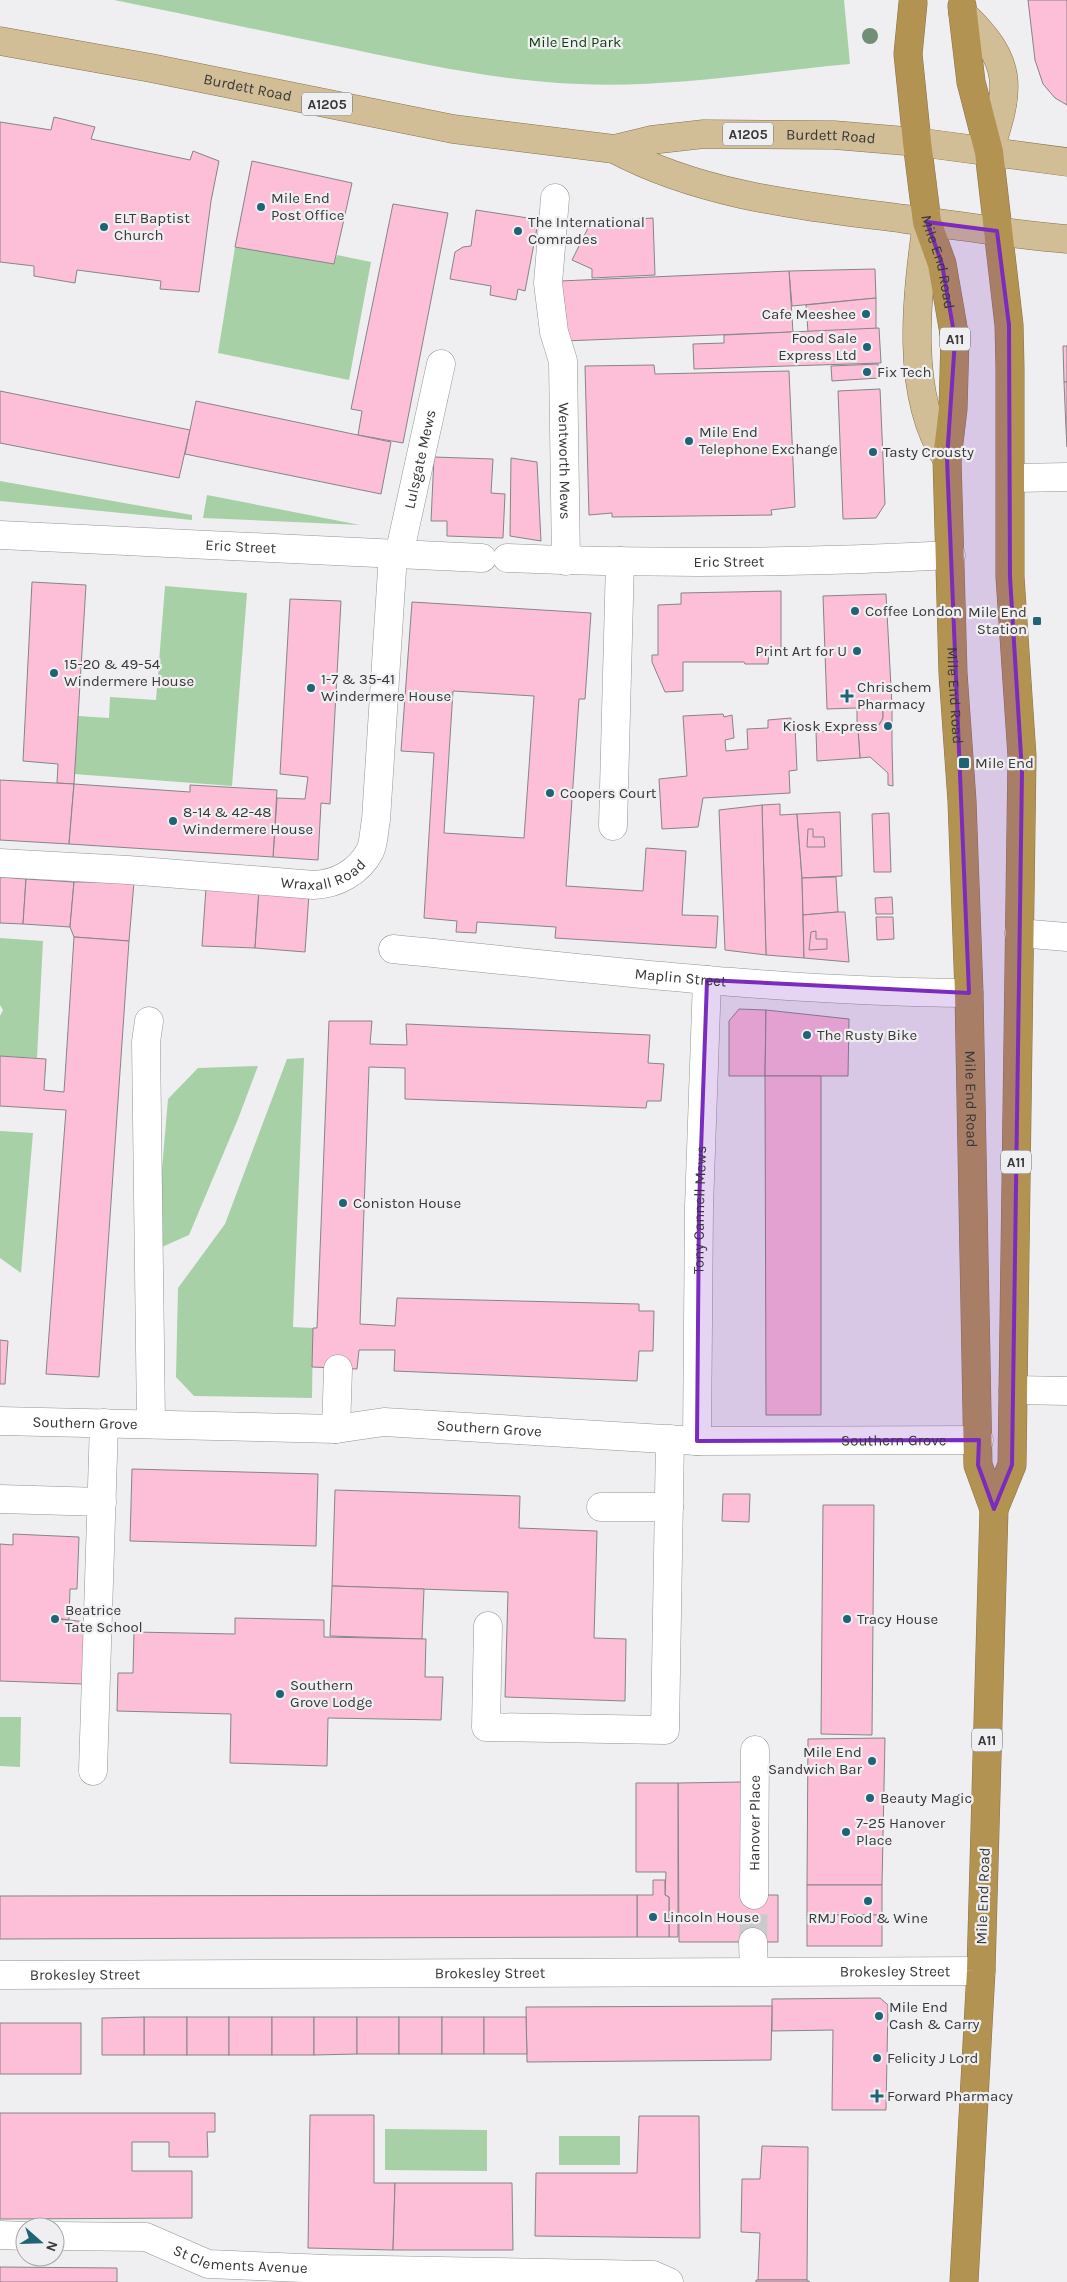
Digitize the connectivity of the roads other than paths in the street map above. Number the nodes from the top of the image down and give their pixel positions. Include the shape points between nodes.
1 (913, 3) dead end
2 (962, 10) dead end
3 (0, 41) edge
4 (917, 142) junction
5 (614, 149) junction
6 (988, 152) junction
7 (1067, 162) edge
8 (555, 198) dead end
9 (928, 222) junction
10 (986, 230) junction
11 (1067, 239) edge
12 (441, 364) dead end
13 (947, 459) junction
14 (1067, 477) edge
15 (1011, 478) junction
16 (0, 535) edge
17 (396, 554) junction
18 (951, 555) junction
19 (620, 560) junction
20 (566, 561) junction
21 (612, 826) dead end
22 (0, 863) edge
23 (1019, 934) junction
24 (1067, 936) edge
25 (393, 949) dead end
26 (707, 980) junction
27 (969, 993) junction
28 (149, 1021) dead end
29 (338, 1369) dead end
30 (1013, 1390) junction
31 (1067, 1391) edge
32 (0, 1420) edge
33 (151, 1423) junction
34 (104, 1424) junction
35 (336, 1429) junction
36 (670, 1439) junction
37 (979, 1440) junction
38 (697, 1441) junction
39 (0, 1499) edge
40 (102, 1502) junction
41 (601, 1506) dead end
42 (668, 1507) junction
43 (994, 1509) junction
44 (488, 1626) dead end
45 (755, 1750) dead end
46 (93, 1771) dead end
47 (754, 1895) tunnel mouth
48 (753, 1942) tunnel mouth
49 (754, 1971) junction
50 (980, 1971) junction
51 (0, 1975) edge
52 (0, 2235) edge
53 (15, 2236) edge
54 (65, 2236) edge
55 (669, 2282) edge
56 (964, 2282) edge

1 - 4 highway, Mile End Road / A11 via 908,54
2 - 6 highway, Mile End Road / A11 via 971,82
3 - 5 main road, Burdett Road / A1205 via 453,128
4 - 5 main road, Burdett Road / A1205 via 854,135 704,134 651,140
4 - 6 main road, Burdett Road / A1205
4 - 9 highway, Mile End Road / A11
5 - 9 main road, Burdett Road / A1205 via 647,166 706,187 780,202
6 - 7 main road, A1205
6 - 10 highway, Mile End Road / A11
8 - 20 street, Wentworth Mews via 548,283 554,332 562,360
9 - 10 main road, Burdett Road / A1205
9 - 13 highway, Mile End Road / A11 via 942,264 956,339 954,409
9 - 13 main road via 918,310 919,374 928,420 936,443
10 - 11 main road, A1205
10 - 15 highway, Mile End Road / A11 via 1008,324
12 - 17 street, Lulsgate Mews
13 - 18 highway, Mile End Road / A11
14 - 15 street
15 - 23 highway, Mile End Road / A11 via 1010,577 1022,756
16 - 17 street, Eric Street
17 - 20 street, Eric Street
17 - 22 street, Wraxall Road via 367,772 376,820 371,850 356,869 329,884 314,885
18 - 19 street, Eric Street via 781,561
18 - 27 highway, Mile End Road / A11 via 953,673 962,801
19 - 20 street, Eric Street
19 - 21 street
23 - 24 street
23 - 30 highway, Mile End Road / A11
25 - 26 street, Maplin Street
26 - 27 street, Maplin Street via 862,991
26 - 38 street, Tony Cannell Mews via 699,1207
27 - 37 highway, Mile End Road / A11
28 - 33 street via 146,1062
29 - 35 street
30 - 31 street
30 - 43 highway, Mile End Road / A11 via 1012,1465
32 - 34 street, Southern Grove
33 - 34 street, Southern Grove
33 - 35 street, Southern Grove
34 - 40 street
35 - 36 street, Southern Grove via 384,1422
36 - 38 street, Southern Grove
36 - 42 street
37 - 38 street, Southern Grove
37 - 43 highway, Mile End Road / A11 via 978,1465
39 - 40 street
40 - 46 street
41 - 42 street
42 - 44 street via 665,1730 486,1727
43 - 50 highway, Mile End Road / A11
45 - 47 street, Hanover Place
48 - 49 street
49 - 50 street, Brokesley Street
49 - 51 street, Brokesley Street
50 - 56 highway, Mile End Road / A11
52 - 53 street
54 - 55 street, St Clements Avenue via 146,2237 208,2264 337,2270 653,2274

